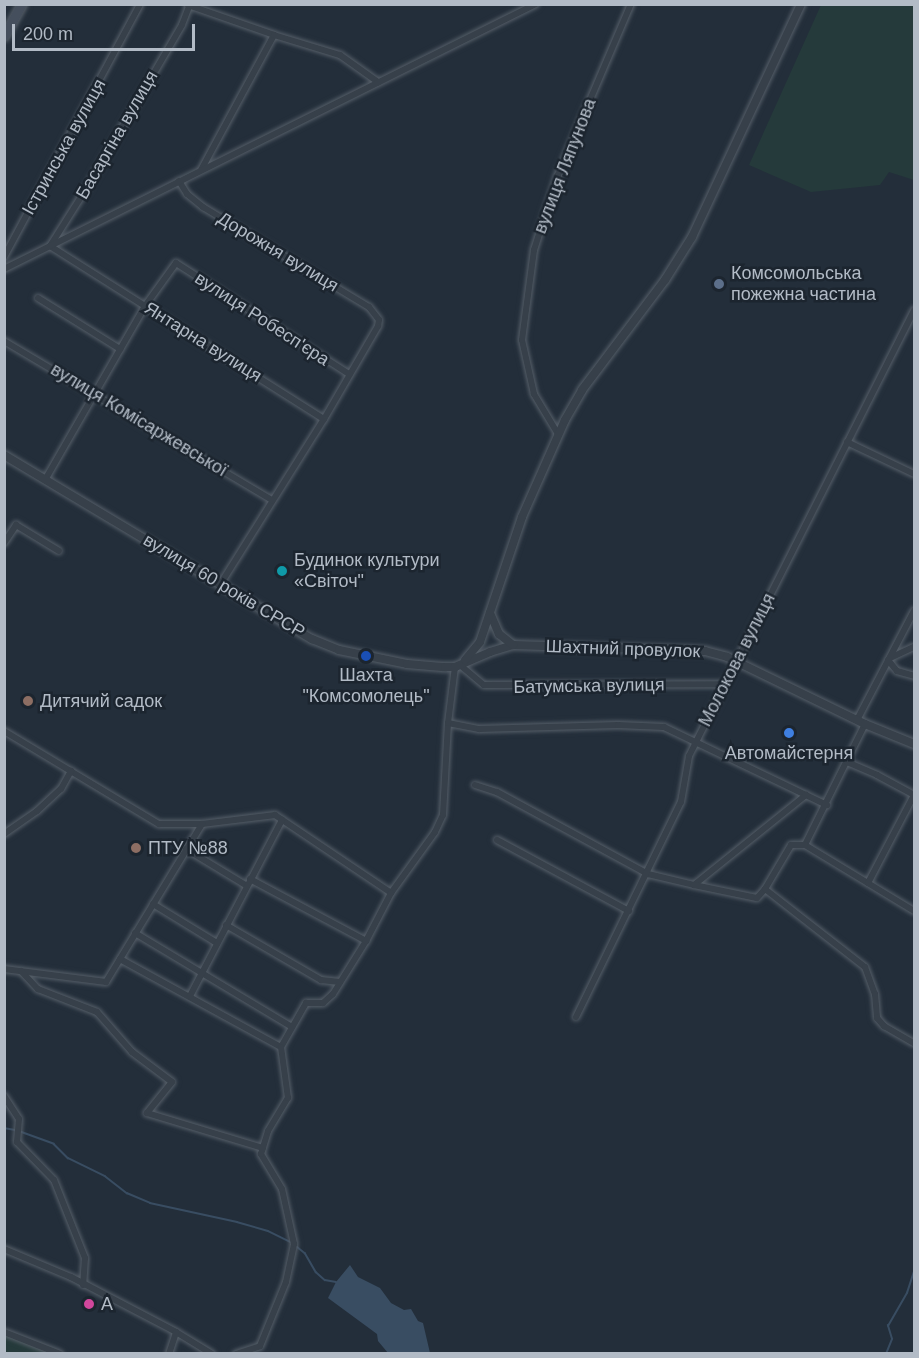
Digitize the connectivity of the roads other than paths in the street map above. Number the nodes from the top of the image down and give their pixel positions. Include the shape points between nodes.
1 (22, 4) edge
2 (140, 4) edge
3 (536, 4) edge
4 (631, 4) edge
5 (801, 4) edge
6 (189, 5) edge
7 (4, 36) edge
8 (272, 38) junction
9 (378, 82) junction
10 (201, 170) junction
11 (179, 181) junction
12 (50, 246) junction
13 (4, 257) edge
14 (4, 269) edge
15 (38, 298) dead end
16 (145, 306) junction
17 (915, 310) edge
18 (4, 341) edge
19 (120, 349) junction
20 (349, 374) junction
21 (95, 392) junction
22 (324, 418) junction
23 (558, 434) junction
24 (847, 442) junction
25 (4, 455) edge
26 (915, 474) edge
27 (45, 480) junction
28 (272, 500) junction
29 (4, 543) edge
30 (59, 551) dead end
31 (221, 583) junction
32 (915, 611) edge
33 (490, 612) junction
34 (513, 645) junction
35 (915, 647) edge
36 (889, 659) junction
37 (736, 661) junction
38 (457, 666) junction
39 (915, 676) edge
40 (725, 684) junction
41 (857, 720) junction
42 (448, 723) junction
43 (865, 724) junction
44 (4, 731) edge
45 (695, 744) junction
46 (915, 744) edge
47 (847, 762) junction
48 (71, 771) junction
49 (475, 785) dead end
50 (806, 795) junction
51 (914, 795) edge
52 (827, 805) junction
53 (282, 820) junction
54 (202, 824) junction
55 (6, 832) edge
56 (497, 840) dead end
57 (805, 845) junction
58 (186, 849) junction
59 (648, 874) junction
60 (250, 879) junction
61 (868, 883) junction
62 (694, 885) junction
63 (246, 886) junction
64 (765, 889) junction
65 (391, 893) junction
66 (153, 904) junction
67 (629, 911) junction
68 (915, 911) edge
69 (226, 925) junction
70 (135, 933) junction
71 (366, 941) junction
72 (217, 943) junction
73 (120, 959) junction
74 (4, 969) edge
75 (21, 971) junction
76 (202, 973) junction
77 (340, 982) junction
78 (190, 996) junction
79 (576, 1017) dead end
80 (292, 1027) junction
81 (915, 1043) edge
82 (281, 1047) junction
83 (4, 1096) edge
84 (263, 1148) junction
85 (4, 1249) edge
86 (84, 1285) junction
87 (4, 1332) edge
88 (176, 1332) junction
89 (60, 1353) edge
90 (169, 1353) edge
91 (212, 1353) edge
92 (236, 1353) edge

1 - 7 main road
2 - 13 street, Істринська вулиця
3 - 9 street
4 - 23 street, вулиця Ляпунова via 558,175 534,250 522,340 534,394
5 - 23 street via 692,237 665,280 582,390
6 - 8 street
6 - 12 street, Басаргіна вулиця via 182,25
8 - 9 street via 340,55
8 - 10 street
9 - 10 street
10 - 11 street
11 - 12 street
11 - 20 street, Дорожня вулиця via 203,207 369,307 379,320 378,326
12 - 14 street
12 - 16 street, Янтарна вулиця
15 - 19 street
16 - 19 street
16 - 20 street, вулиця Робесп'єра via 176,263
16 - 22 street, Янтарна вулиця
17 - 24 street, Молокова вулиця
18 - 21 street, вулиця Комісаржевської
19 - 21 street
20 - 22 street
21 - 27 street
21 - 28 street, вулиця Комісаржевської
22 - 28 street
23 - 33 street via 522,517
24 - 26 street
24 - 37 street, Молокова вулиця
25 - 27 street, вулиця 60 років СРСР
27 - 31 street, вулиця 60 років СРСР
28 - 31 street
29 - 30 street via 16,525
31 - 38 street, вулиця 60 років СРСР via 312,639 339,650 426,667
32 - 36 street
33 - 34 street via 499,634
33 - 38 street via 480,642
34 - 37 street, Шахтний провулок via 692,650
34 - 38 street, Шахтний провулок
35 - 36 street
36 - 39 street via 897,671
36 - 41 street
37 - 40 street, Молокова вулиця
37 - 41 street, Шахтний провулок
38 - 40 street, Батумська вулиця via 484,685
38 - 42 street
40 - 45 street, Молокова вулиця
41 - 43 street, Шахтний провулок
42 - 45 street via 479,729 652,725 673,730
42 - 65 street via 443,815
43 - 46 street, Шахтний провулок
43 - 47 street
44 - 48 street
45 - 50 street
45 - 59 street, Молокова вулиця via 681,801
47 - 51 street
47 - 52 street
48 - 54 street via 159,824
48 - 55 street via 61,789
49 - 59 street via 497,792
50 - 52 street
50 - 62 street
51 - 61 street
52 - 57 street
53 - 54 street via 275,815
53 - 60 street
53 - 65 street
54 - 58 street
56 - 67 street
57 - 61 street
57 - 64 street via 792,845
58 - 63 street
58 - 66 street
59 - 62 street
59 - 67 street, Молокова вулиця
60 - 63 street
60 - 71 street
61 - 68 street
62 - 64 street via 757,898
63 - 69 street
64 - 81 street via 866,967 878,1018 884,1026
65 - 71 street
66 - 70 street
66 - 72 street
67 - 79 street, Молокова вулиця
69 - 72 street
69 - 77 street via 321,980
70 - 73 street
70 - 76 street
71 - 77 street
72 - 76 street
73 - 75 street via 106,982
73 - 78 street
74 - 75 street
75 - 84 street via 38,989 97,1012 132,1052 172,1082 147,1113
76 - 78 street
76 - 80 street
77 - 80 street via 323,1003 306,1003
78 - 82 street
80 - 82 street
82 - 84 street via 288,1098 268,1131
83 - 86 street via 19,1119 17,1142 54,1180 85,1258
84 - 92 street via 261,1154 282,1189 294,1244 286,1282 260,1346
85 - 86 street
86 - 88 street
87 - 89 street
88 - 90 street
88 - 91 street

